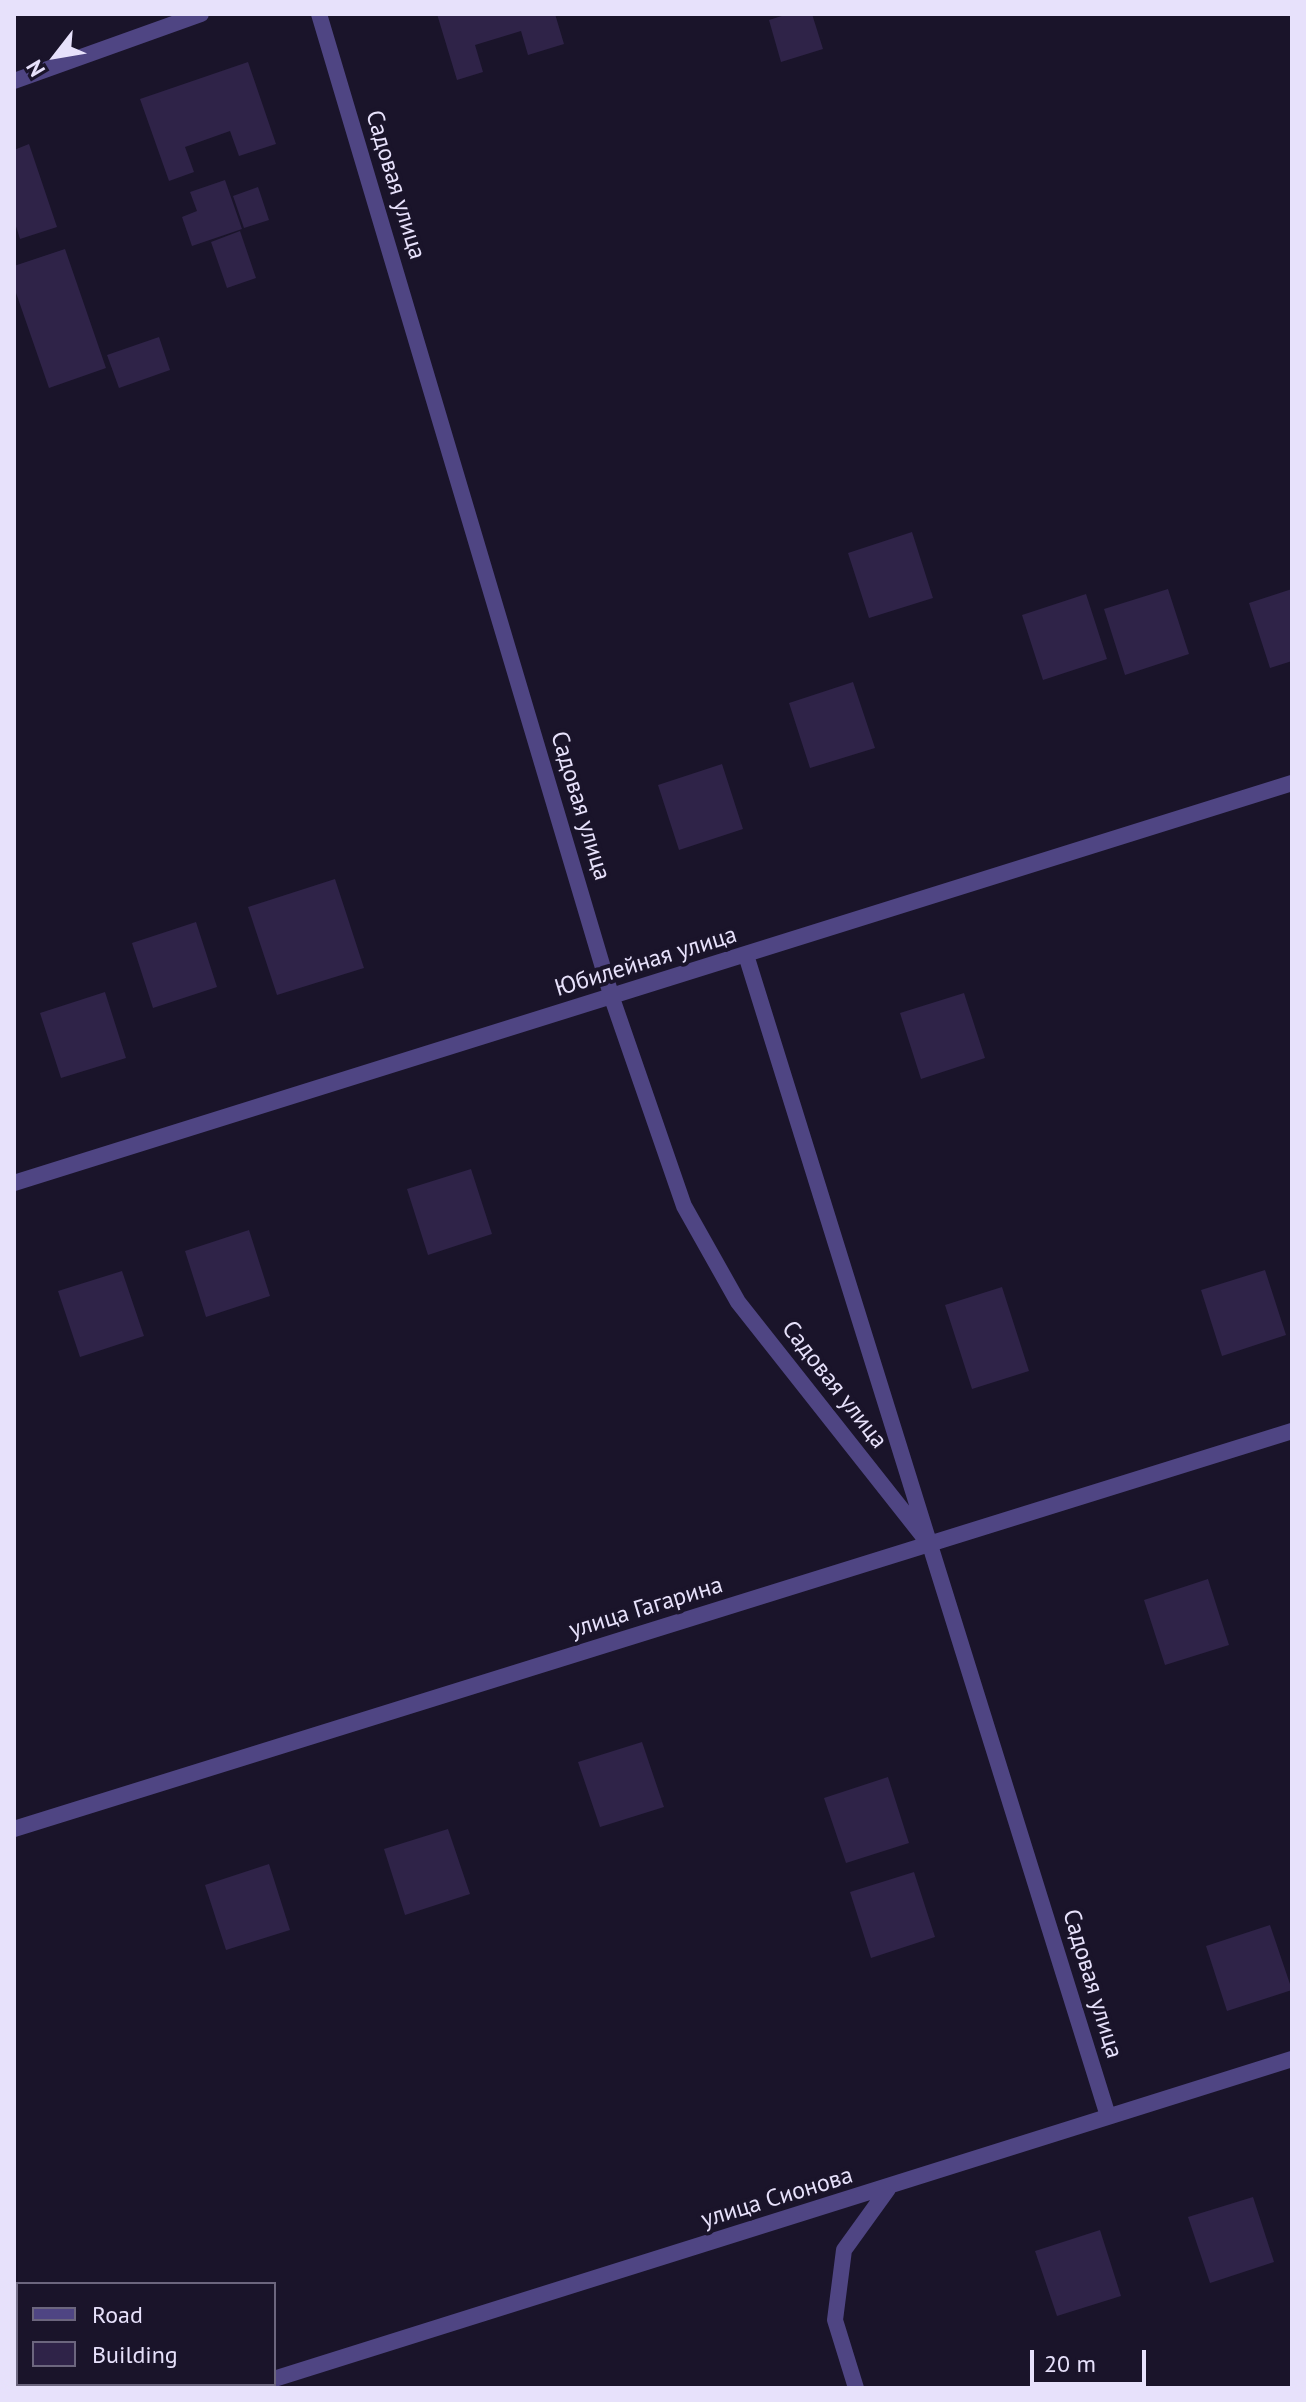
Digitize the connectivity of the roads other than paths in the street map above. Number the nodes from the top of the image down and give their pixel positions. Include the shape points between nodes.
1 (201, 14) edge
2 (319, 14) edge
3 (14, 81) edge
4 (1292, 783) edge
5 (746, 955) junction
6 (612, 998) junction
7 (14, 1183) edge
8 (1292, 1431) edge
9 (930, 1545) junction
10 (14, 1829) edge
11 (1292, 2059) edge
12 (1108, 2116) junction
13 (888, 2189) junction
14 (276, 2378) edge
15 (856, 2388) edge

1 - 3 street
2 - 6 street, Садовая улица
4 - 5 street, Юбилейная улица
5 - 6 street, Юбилейная улица
5 - 9 street, Садовая улица
6 - 7 street, Юбилейная улица
6 - 9 street, Садовая улица via 684,1206 738,1302
8 - 9 street, улица Гагарина
9 - 10 street, улица Гагарина
9 - 12 street, Садовая улица
11 - 12 street, улица Сионова
12 - 13 street, улица Сионова
13 - 14 street, улица Сионова
13 - 15 street via 844,2250 835,2320

